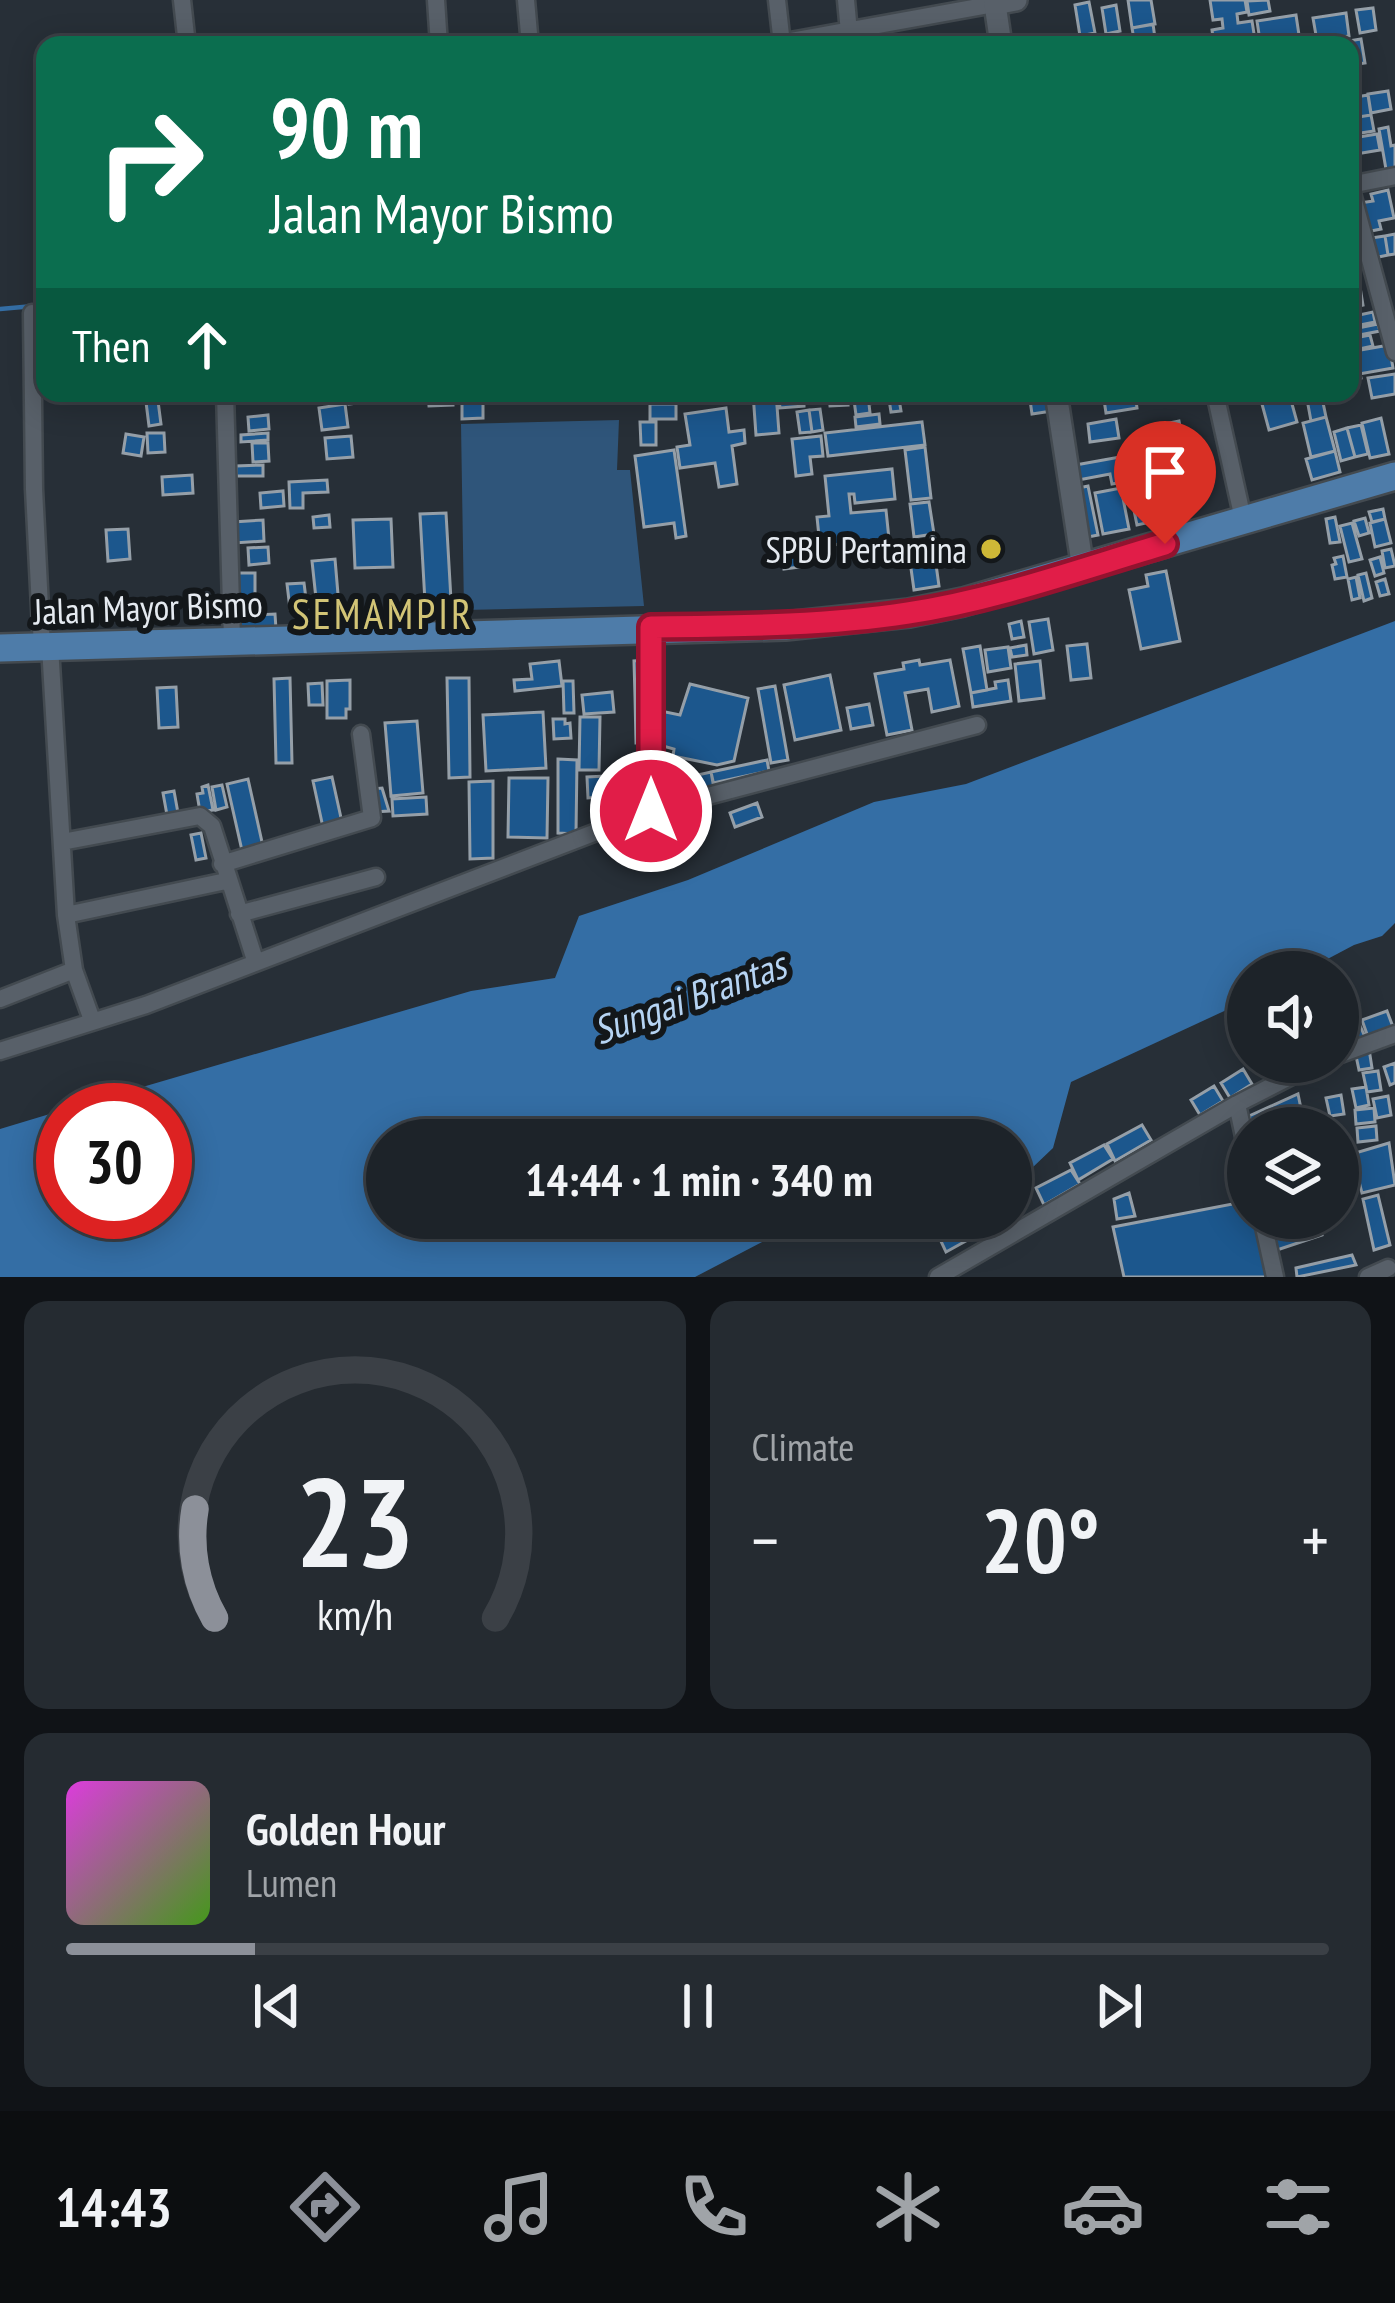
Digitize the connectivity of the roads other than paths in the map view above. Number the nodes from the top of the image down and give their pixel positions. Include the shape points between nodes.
1 (182, 0) edge
2 (436, 0) edge
3 (526, 0) edge
4 (777, 0) edge
5 (846, 0) edge
6 (909, 0) edge
7 (1002, 2) edge
8 (911, 20) junction
9 (849, 32) junction
10 (186, 36) edge
11 (438, 36) edge
12 (529, 36) edge
13 (781, 36) edge
14 (827, 36) edge
15 (1001, 36) edge
16 (1395, 176) edge
17 (1359, 183) edge
18 (1359, 218) edge
19 (32, 313) dead end
20 (1395, 352) edge
21 (225, 402) edge
22 (1056, 402) edge
23 (1217, 402) edge
24 (1395, 476) edge
25 (1244, 519) junction
26 (1083, 569) junction
27 (651, 627) junction
28 (232, 641) junction
29 (46, 646) junction
30 (0, 648) edge
31 (977, 725) dead end
32 (362, 734) dead end
33 (651, 811) junction
34 (62, 842) junction
35 (224, 872) junction
36 (376, 877) dead end
37 (238, 914) junction
38 (66, 915) junction
39 (255, 960) junction
40 (74, 970) junction
41 (0, 999) edge
42 (92, 1021) junction
43 (1395, 1034) edge
44 (1359, 1047) edge
45 (0, 1051) edge
46 (1278, 1083) edge
47 (1237, 1104) junction
48 (1238, 1107) edge
49 (1267, 1239) edge
50 (1388, 1268) dead end
51 (938, 1277) edge
52 (1275, 1277) edge
53 (1368, 1277) edge

1 - 10 street
2 - 11 street
3 - 12 street
4 - 13 street
5 - 9 street
6 - 8 street
7 - 8 street
7 - 15 street
8 - 9 street
9 - 14 street
16 - 17 street
18 - 20 street
19 - 29 street
21 - 28 street
22 - 26 street
23 - 25 street
24 - 25 main road, Jalan Mayor Bismo
25 - 26 main road, Jalan Mayor Bismo
26 - 27 main road, Jalan Mayor Bismo via 909,613 785,626
27 - 28 main road, Jalan Mayor Bismo
27 - 33 street
28 - 29 main road, Jalan Mayor Bismo
29 - 30 main road, Jalan Mayor Bismo
29 - 34 street
31 - 33 street
32 - 35 street via 372,818
33 - 39 street
34 - 35 street via 200,815 212,826
34 - 38 street
35 - 37 street
35 - 38 street
36 - 37 street
37 - 39 street
38 - 40 street
39 - 42 street
40 - 41 street
40 - 42 street
42 - 45 street
43 - 44 street
46 - 47 street
47 - 48 street
47 - 51 street
49 - 52 street
50 - 53 street

